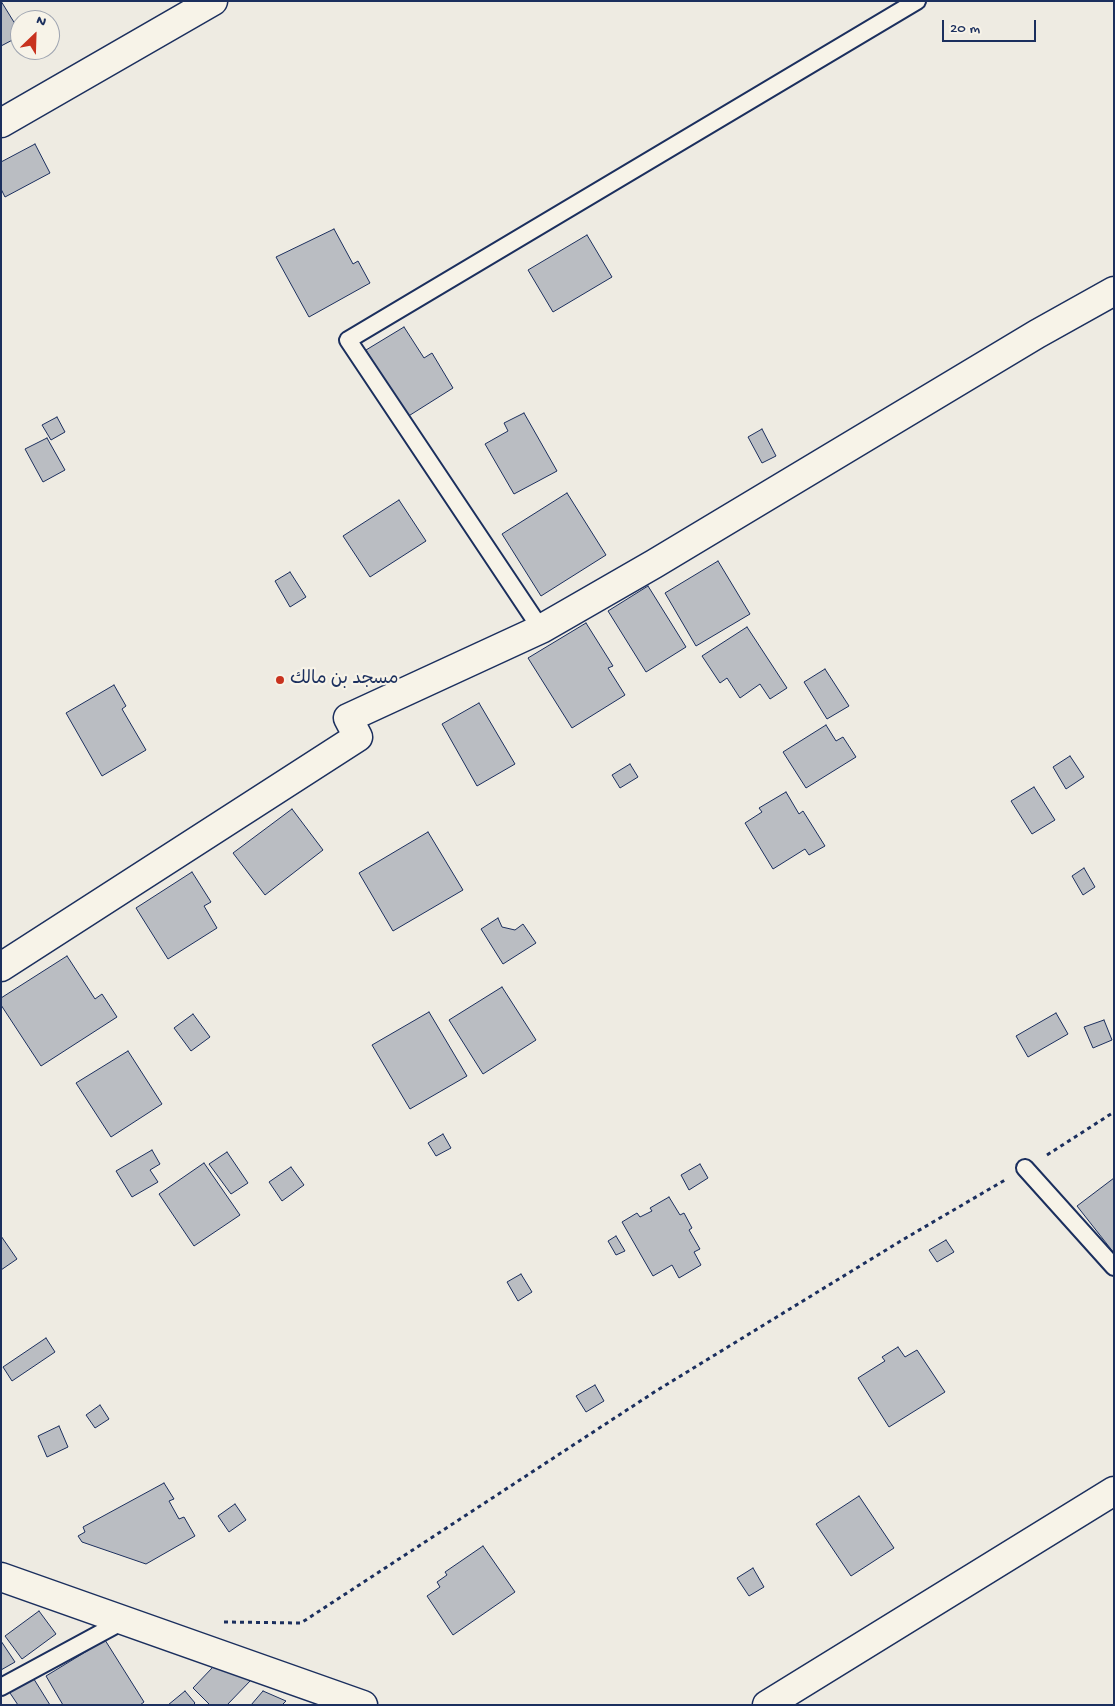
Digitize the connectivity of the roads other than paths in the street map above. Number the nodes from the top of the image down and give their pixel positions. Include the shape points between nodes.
1 (213, 1) edge
2 (917, 1) edge
3 (1, 123) edge
4 (1114, 291) edge
5 (541, 629) junction
6 (1, 967) edge
7 (1025, 1168) road end
8 (1114, 1267) edge
9 (1114, 1491) edge
10 (1, 1577) edge
11 (123, 1621) junction
12 (1, 1687) edge
13 (363, 1705) edge
14 (767, 1705) edge

1 - 3 street
2 - 5 lane via 348,340
4 - 5 street
5 - 6 street via 348,718 358,737
7 - 8 lane
9 - 14 street
10 - 11 street
11 - 12 lane
11 - 13 street

